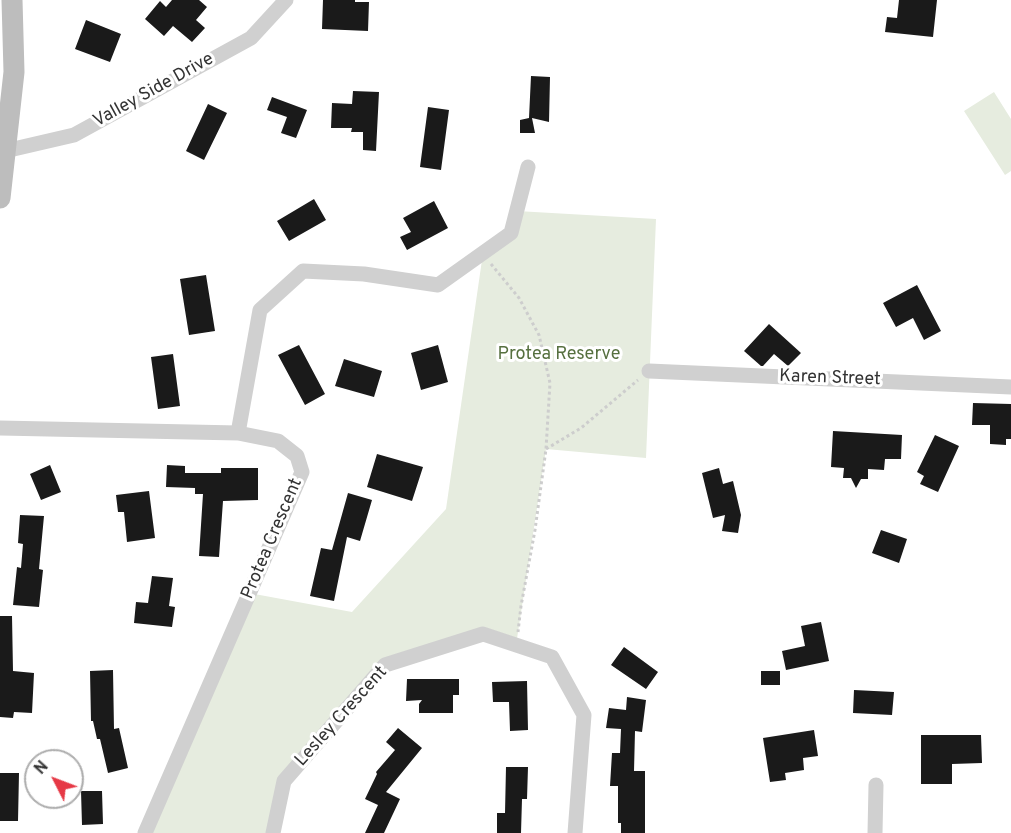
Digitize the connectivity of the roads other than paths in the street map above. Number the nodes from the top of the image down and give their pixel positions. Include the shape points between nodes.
1 (12, 0) edge
2 (285, 0) edge
3 (5, 151) junction
4 (528, 167) dead end
5 (0, 198) edge
6 (649, 371) road end
7 (1011, 387) edge
8 (0, 428) edge
9 (238, 433) junction
10 (876, 784) dead end
11 (145, 833) edge
12 (273, 833) edge
13 (575, 833) edge
14 (875, 833) edge

1 - 3 main road via 14,72
2 - 3 street, Valley Side Drive via 251,38 74,135
3 - 5 main road
4 - 9 street via 511,233 438,285 364,274 303,271 260,310
6 - 7 street, Karen Street
8 - 9 street, Protea Crescent
9 - 11 street, Protea Crescent via 278,441 297,456 302,472
10 - 14 street
12 - 13 street, Lesley Crescent via 284,781 385,665 483,634 552,657 584,714

